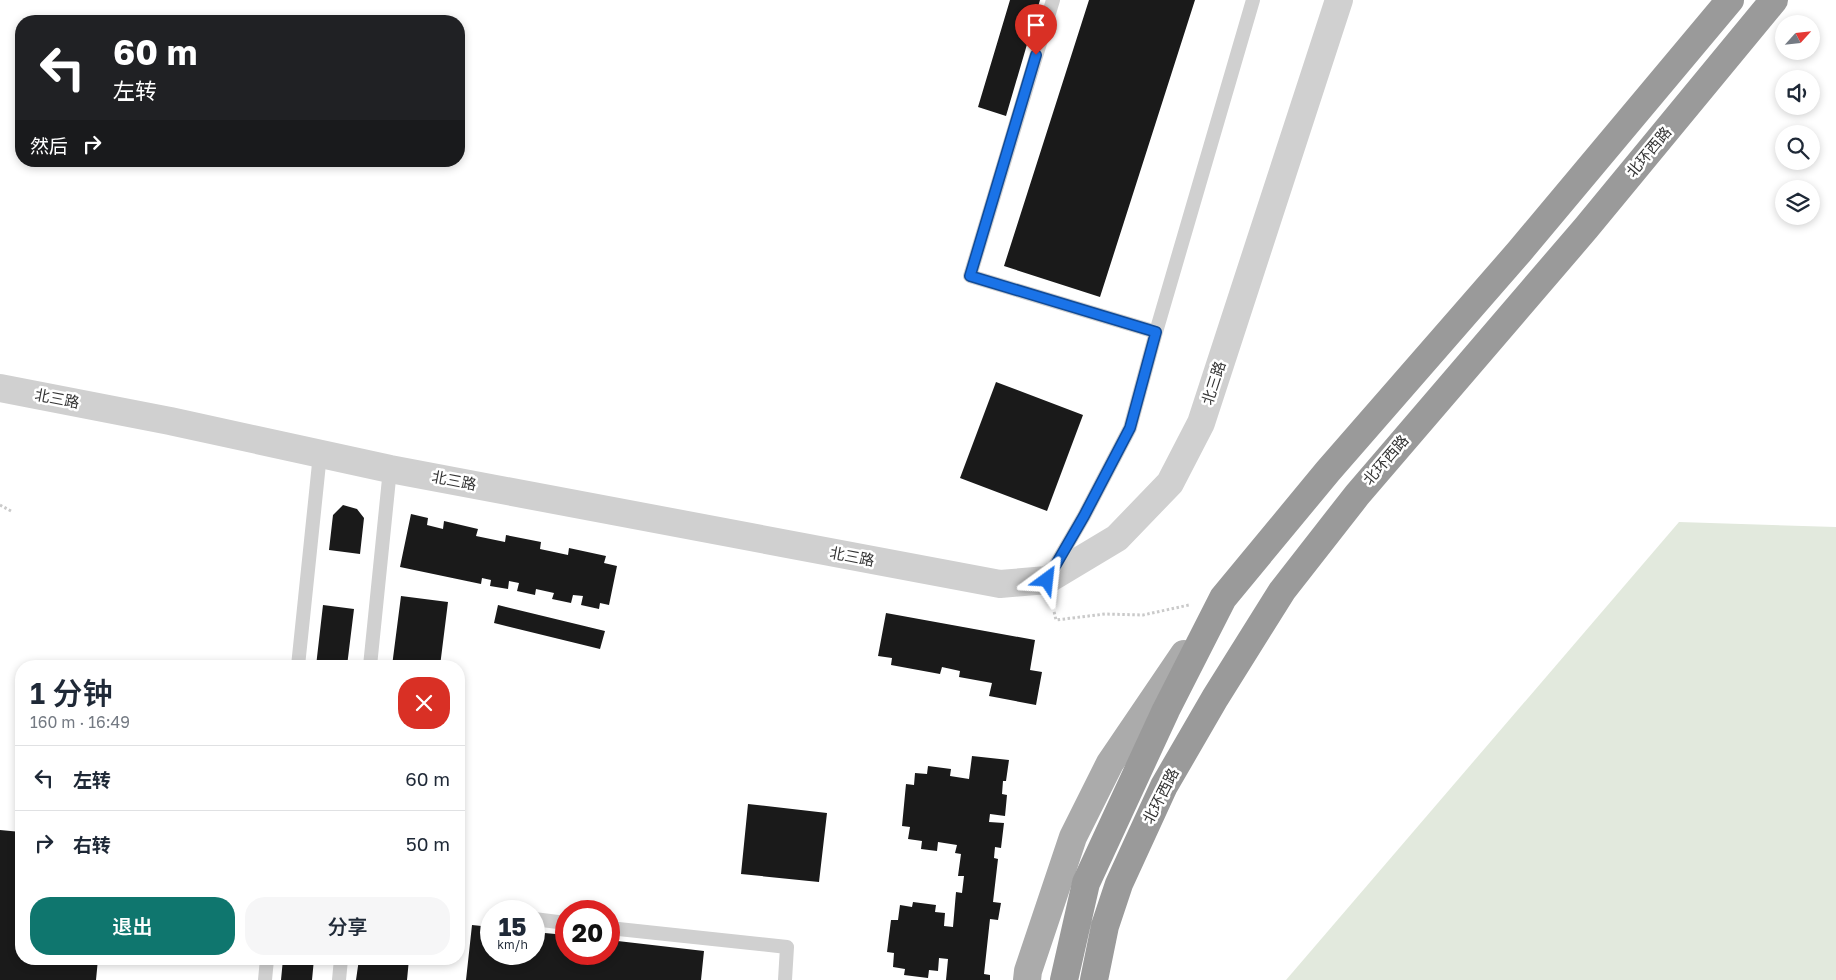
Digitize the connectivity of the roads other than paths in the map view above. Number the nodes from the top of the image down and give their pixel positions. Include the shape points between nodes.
1 (1052, 0) edge
2 (1253, 0) edge
3 (1339, 0) edge
4 (1730, 0) edge
5 (1774, 0) edge
6 (1156, 332) junction
7 (0, 388) edge
8 (320, 454) junction
9 (390, 469) junction
10 (1047, 580) junction
11 (1223, 598) junction
12 (299, 660) edge
13 (371, 660) edge
14 (1105, 926) junction
15 (620, 929) edge
16 (266, 965) edge
17 (340, 965) edge
18 (265, 980) edge
19 (339, 980) edge
20 (785, 980) edge
21 (1027, 980) edge
22 (1064, 980) edge
23 (1094, 980) edge
24 (1105, 980) edge

1 - 6 lane via 970,276
2 - 6 lane
3 - 10 street, 北三路 via 1201,422 1170,483 1124,531
4 - 11 highway, 北环西路
5 - 14 highway, 北环西路 via 1580,235 1357,494 1282,591 1164,786 1119,884
6 - 10 lane via 1130,428
7 - 8 street, 北三路
8 - 9 street, 北三路
8 - 12 lane
9 - 10 street, 北三路 via 1000,584
9 - 13 lane
11 - 21 main road via 1106,771 1073,837
11 - 22 highway, 北环西路 via 1166,710 1086,883
14 - 23 highway, 北环西路
14 - 24 main road
15 - 20 lane via 787,947
16 - 18 lane
17 - 19 lane

